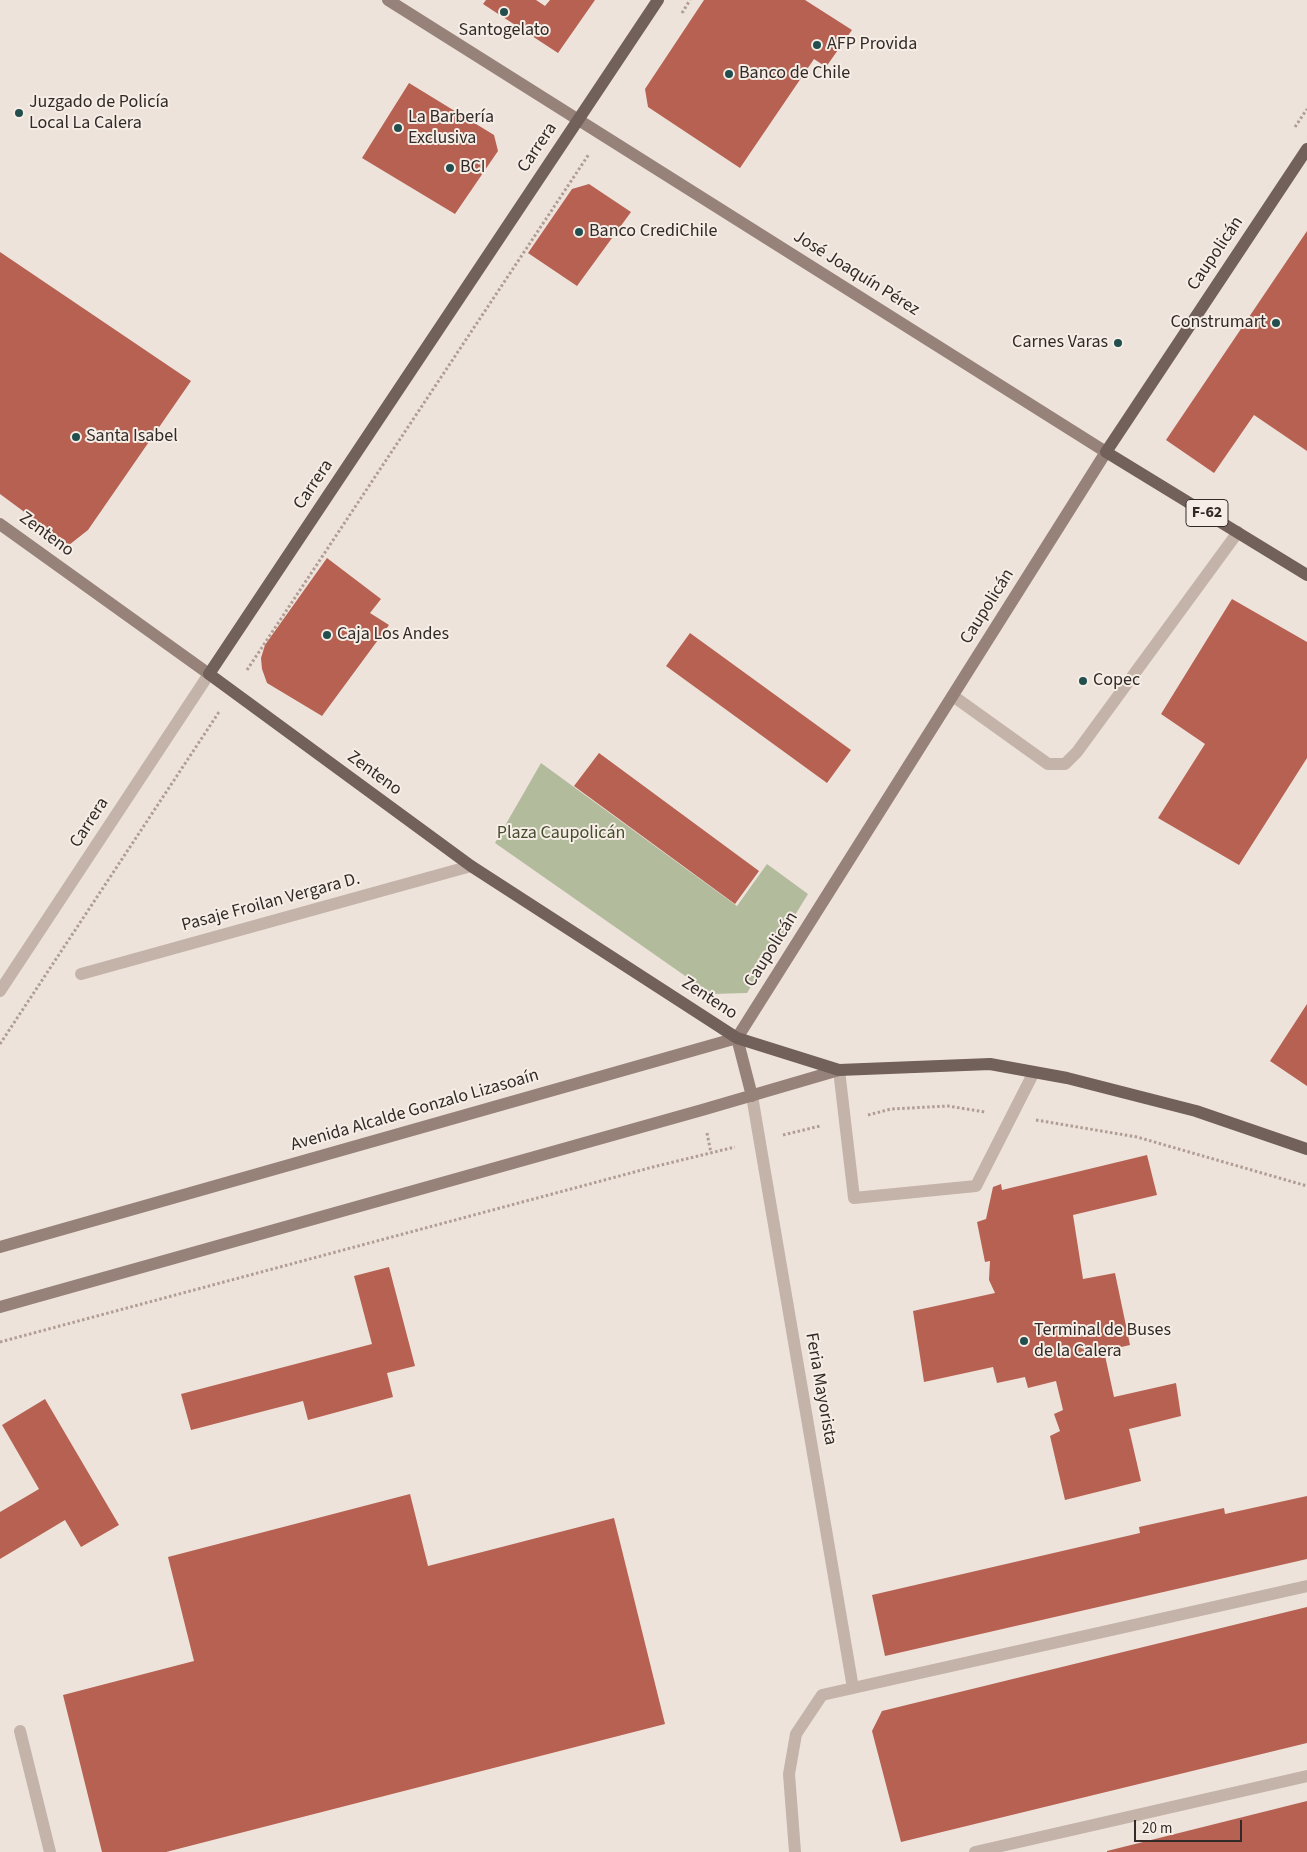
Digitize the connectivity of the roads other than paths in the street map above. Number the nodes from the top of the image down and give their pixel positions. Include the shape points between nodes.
1 (388, 0) edge
2 (658, 0) edge
3 (578, 120) junction
4 (1307, 149) edge
5 (1106, 452) junction
6 (0, 524) edge
7 (1238, 532) junction
8 (1307, 575) edge
9 (209, 674) junction
10 (953, 696) junction
11 (471, 866) junction
12 (81, 974) dead end
13 (0, 991) edge
14 (737, 1038) junction
15 (839, 1070) junction
16 (1034, 1072) junction
17 (752, 1096) junction
18 (1307, 1149) edge
19 (0, 1247) edge
20 (0, 1308) edge
21 (1307, 1586) edge
22 (853, 1688) junction
23 (20, 1732) dead end
24 (1307, 1776) edge
25 (50, 1852) edge
26 (795, 1852) edge
27 (975, 1852) edge

1 - 3 main road, José Joaquín Pérez
2 - 3 main road, Carrera
3 - 5 main road, José Joaquín Pérez
3 - 9 main road, Carrera
4 - 5 main road, Caupolicán
5 - 7 main road, José Joaquín Pérez / F-62
5 - 10 main road, Caupolicán
6 - 9 main road, Zenteno
7 - 8 main road, José Joaquín Pérez / F-62
7 - 10 street via 1065,764 1048,764
9 - 11 main road, Zenteno
9 - 13 street, Carrera
10 - 14 main road, Caupolicán
11 - 12 street, Pasaje Froilan Vergara D.
11 - 14 main road, Zenteno
14 - 15 main road
14 - 17 main road
14 - 19 main road, Avenida Alcalde Gonzalo Lizasoaín
15 - 16 main road via 990,1064
15 - 16 street via 854,1198 976,1186
15 - 17 main road
16 - 18 main road via 1196,1111
17 - 20 main road
17 - 22 street, Feria Mayorista
21 - 22 street
22 - 26 street via 822,1695 796,1734 789,1774
23 - 25 street
24 - 27 street

